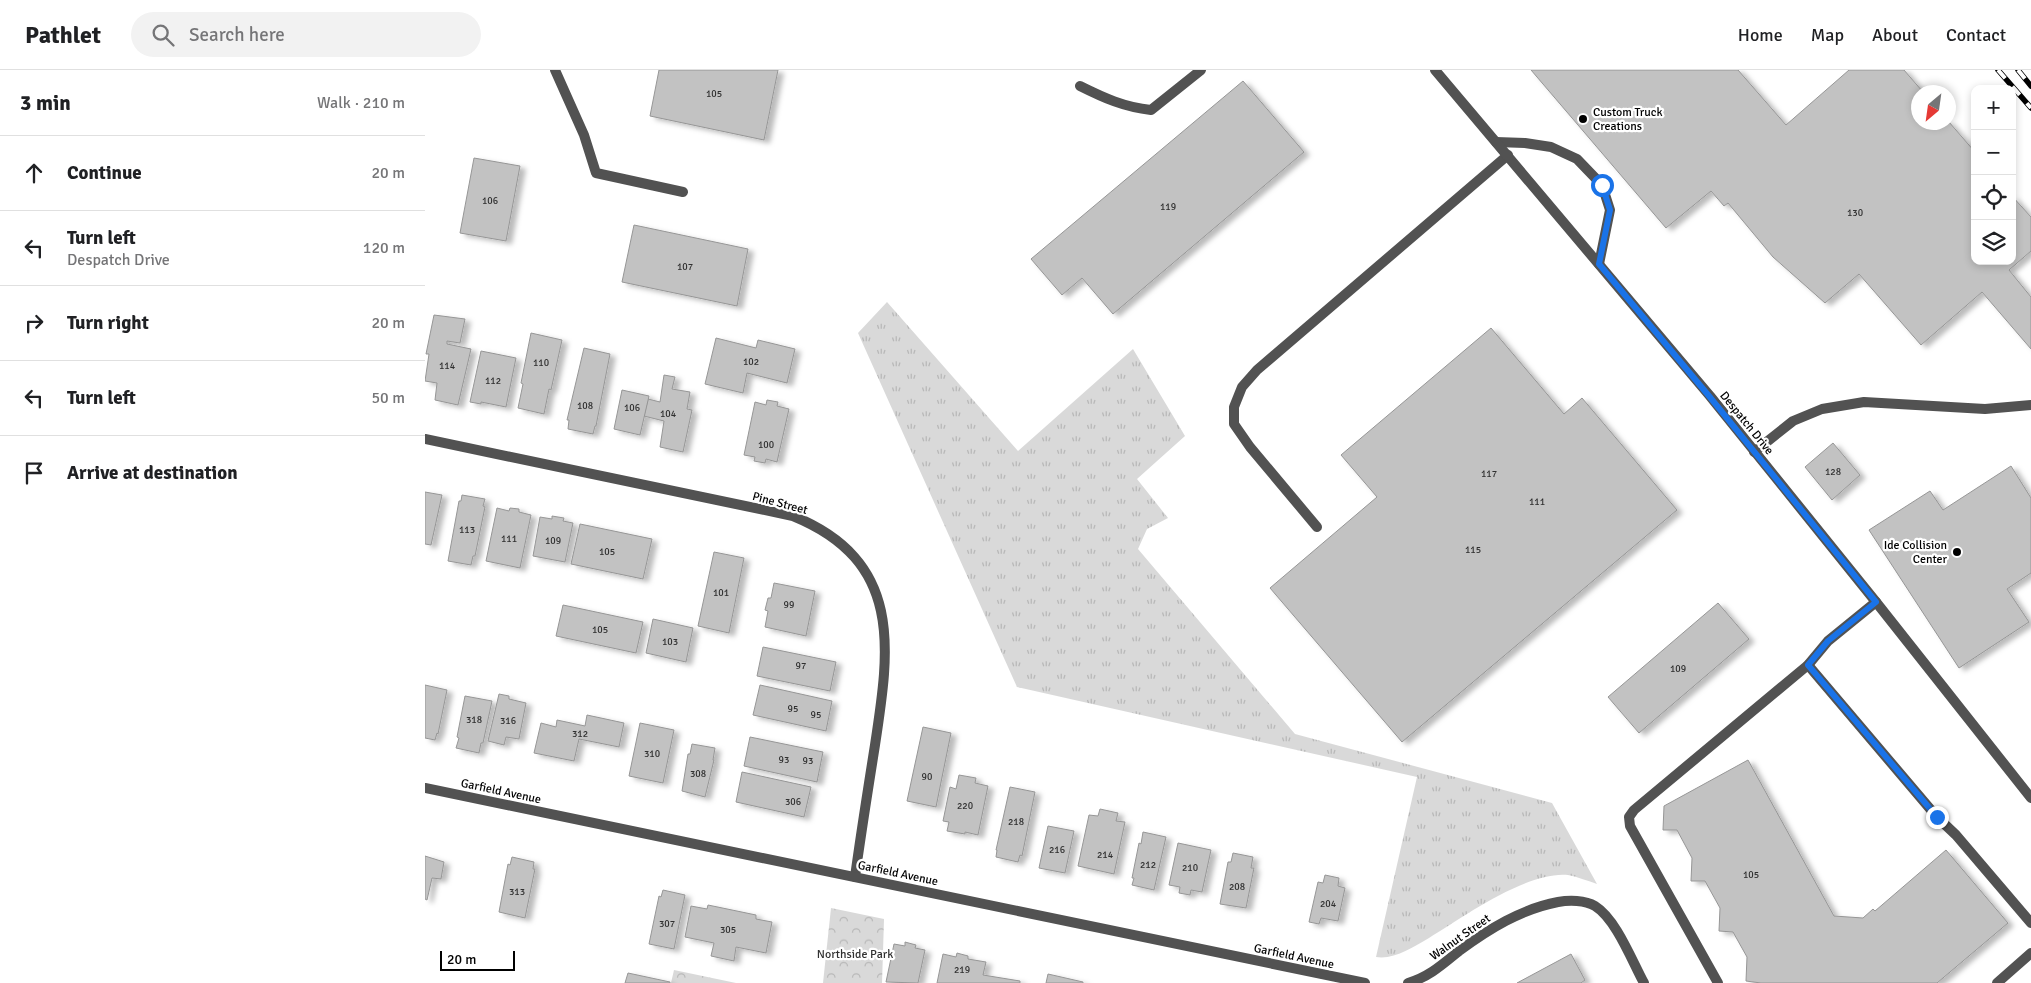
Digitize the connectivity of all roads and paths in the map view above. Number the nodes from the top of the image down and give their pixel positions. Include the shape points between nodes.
1 (555, 70) edge
2 (1201, 70) edge
3 (1435, 70) edge
4 (1080, 86) dead end
5 (1495, 142) junction
6 (1507, 156) junction
7 (683, 192) dead end
8 (1599, 264) junction
9 (2031, 404) edge
10 (425, 439) edge
11 (1754, 452) junction
12 (1317, 527) dead end
13 (1876, 602) junction
14 (1808, 665) junction
15 (425, 788) edge
16 (2031, 798) edge
17 (855, 877) junction
18 (2031, 923) edge
19 (2031, 954) edge
20 (1427, 980) edge
21 (1365, 983) edge
22 (1408, 983) edge
23 (1644, 983) edge
24 (1718, 983) edge
25 (1997, 983) edge

1 - 7 street via 584,135 596,174
2 - 4 street via 1151,110 1129,108
3 - 5 street, Despatch Drive
5 - 6 street, Despatch Drive
5 - 8 street via 1551,147 1577,159 1602,185 1610,210
6 - 8 street, Despatch Drive
6 - 12 street via 1257,370 1242,387 1234,407 1234,424
8 - 11 street, Despatch Drive
9 - 11 street via 1985,409 1864,402 1822,409 1793,421
10 - 17 street, Pine Street via 793,516 829,533 859,561 878,600 886,644 881,702
11 - 13 street, Despatch Drive
13 - 14 street via 1828,641
13 - 16 street, Despatch Drive
14 - 18 street via 1930,810 1956,835
14 - 24 street via 1633,810 1629,817
15 - 17 street, Garfield Avenue
17 - 21 street, Garfield Avenue
19 - 25 street
20 - 22 street
20 - 23 street, Walnut Street via 1501,923 1545,905 1580,901 1595,906 1606,915

